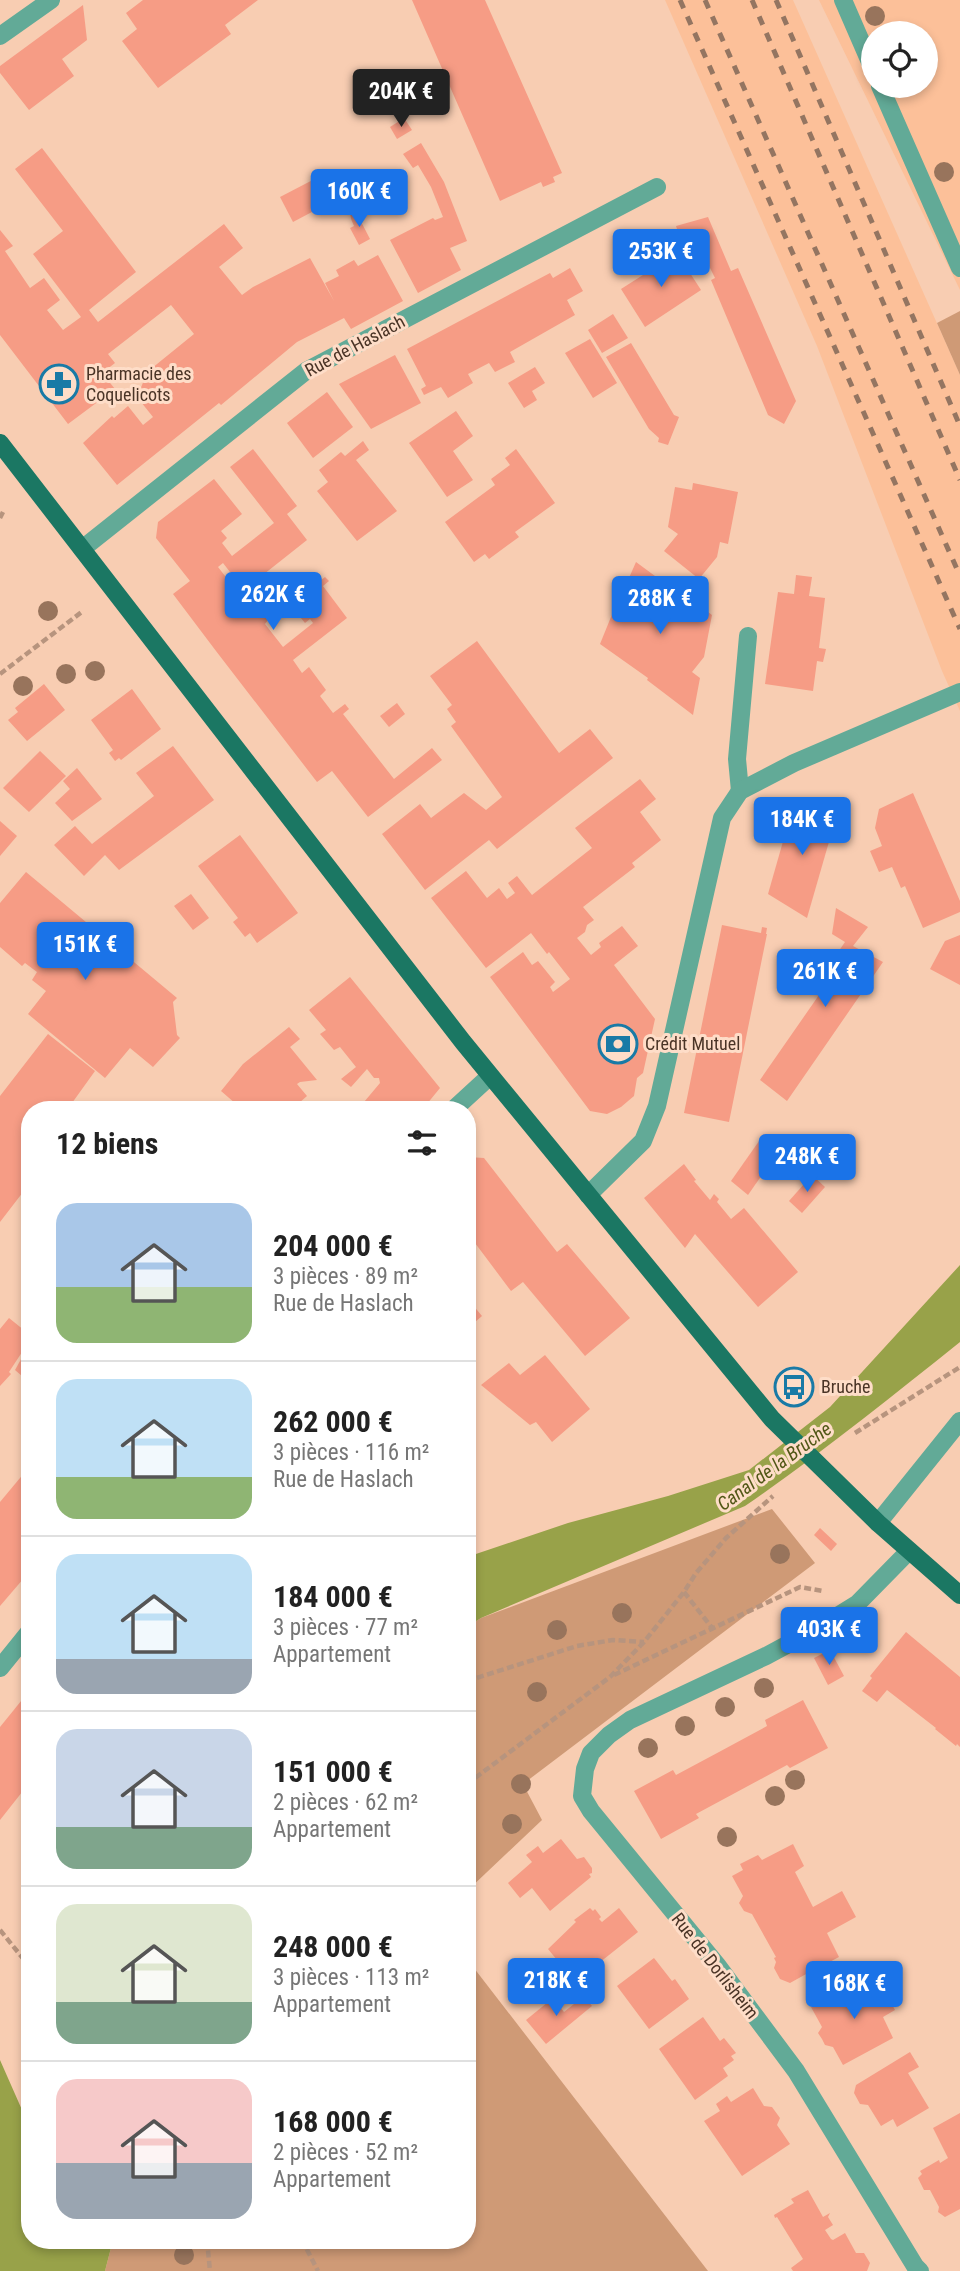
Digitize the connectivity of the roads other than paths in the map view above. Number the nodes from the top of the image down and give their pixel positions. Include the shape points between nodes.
1 (51, 0) edge
2 (843, 0) edge
3 (0, 36) edge
4 (861, 41) edge
5 (885, 98) edge
6 (657, 187) dead end
7 (960, 268) edge
8 (0, 443) edge
9 (82, 549) junction
10 (748, 635) dead end
11 (960, 692) edge
12 (740, 791) junction
13 (491, 1076) junction
14 (463, 1101) edge
15 (588, 1195) junction
16 (960, 1421) edge
17 (877, 1523) junction
18 (909, 1552) junction
19 (960, 1595) edge
20 (21, 1642) edge
21 (0, 1668) edge
22 (920, 2271) edge

1 - 3 street
2 - 4 street
5 - 7 street
6 - 9 street, Rue de Haslach via 306,371
8 - 9 main road
9 - 13 main road
10 - 12 street via 737,759
11 - 12 street
12 - 15 street via 722,818 650,1126 643,1141
13 - 14 street
13 - 15 main road
15 - 17 main road via 772,1419
16 - 17 street
17 - 18 main road
18 - 19 main road
18 - 22 street, Rue de Dorlisheim via 857,1604 820,1627 630,1720 609,1735 584,1769 582,1796 796,2071
20 - 21 street

